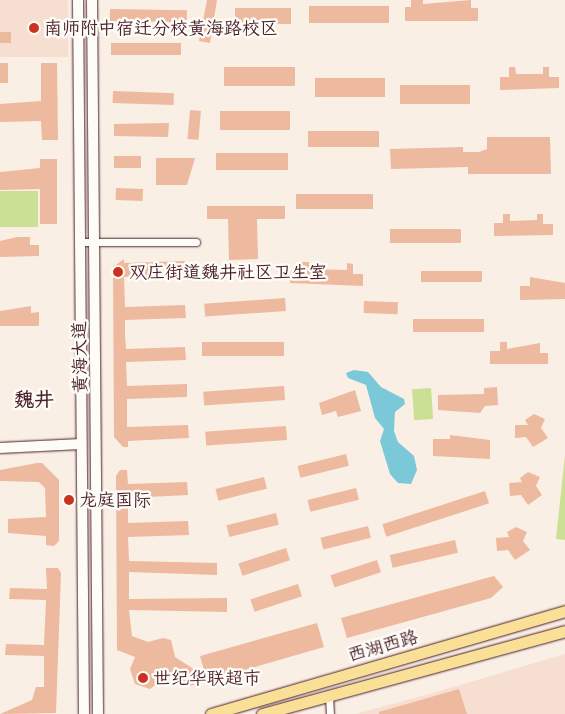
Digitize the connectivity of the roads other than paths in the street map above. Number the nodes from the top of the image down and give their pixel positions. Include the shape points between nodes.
1 (78, 0) edge
2 (92, 0) edge
3 (79, 242) junction
4 (95, 242) junction
5 (196, 242) dead end
6 (81, 444) junction
7 (0, 448) edge
8 (565, 611) edge
9 (565, 631) edge
10 (329, 696) junction
11 (84, 714) edge
12 (98, 714) edge
13 (211, 714) edge
14 (262, 714) edge
15 (330, 714) edge

1 - 3 street, 黄海大道
2 - 4 street, 黄海大道
3 - 4 street
3 - 6 street, 黄海大道
4 - 5 street
4 - 12 street, 黄海大道
6 - 7 street
6 - 11 street, 黄海大道
8 - 13 main road, 西湖西路
9 - 10 main road, 西湖西路
10 - 14 main road, 西湖西路
10 - 15 street

